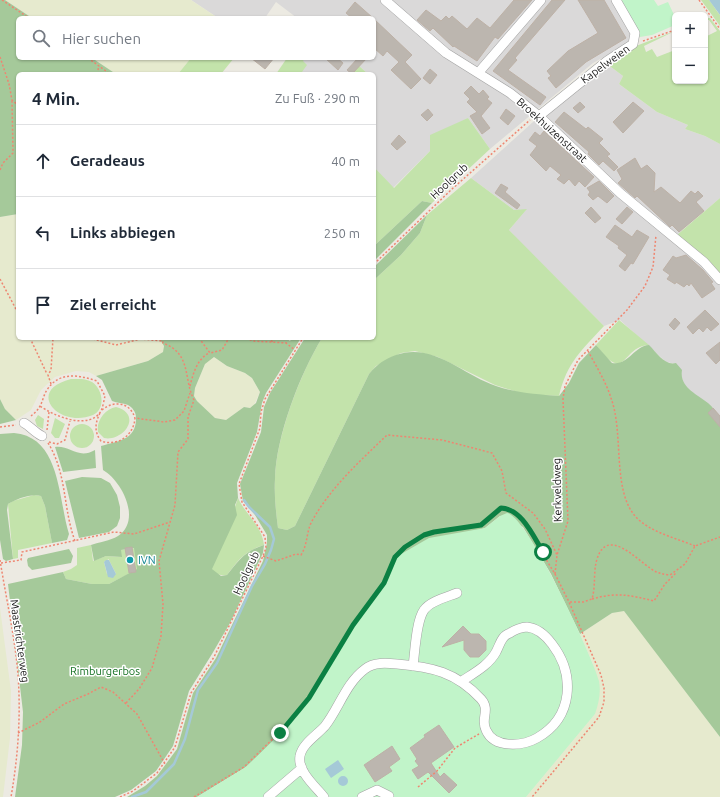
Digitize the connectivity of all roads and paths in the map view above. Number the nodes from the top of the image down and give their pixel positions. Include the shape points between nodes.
1 (2, 0) edge
2 (385, 0) edge
3 (541, 0) edge
4 (616, 0) edge
5 (699, 0) edge
6 (707, 12) edge
7 (708, 13) edge
8 (26, 16) edge
9 (720, 29) edge
10 (672, 31) edge
11 (635, 42) junction
12 (0, 57) edge
13 (91, 60) edge
14 (99, 66) junction
15 (98, 72) edge
16 (107, 72) edge
17 (479, 72) junction
18 (12, 100) junction
19 (16, 103) edge
20 (539, 116) junction
21 (0, 170) edge
22 (660, 228) junction
23 (376, 262) edge
24 (0, 279) edge
25 (720, 280) edge
26 (16, 309) edge
27 (31, 340) edge
28 (53, 340) edge
29 (97, 340) edge
30 (137, 340) edge
31 (163, 340) edge
32 (200, 340) edge
33 (229, 340) edge
34 (251, 340) edge
35 (271, 340) edge
36 (302, 340) edge
37 (275, 343) junction
38 (286, 343) joint
39 (295, 350) junction
40 (588, 350) junction
41 (210, 353) junction
42 (48, 375) junction
43 (51, 384) junction
44 (190, 390) junction
45 (40, 406) junction
46 (101, 411) junction
47 (49, 412) junction
48 (134, 418) junction
49 (70, 421) junction
50 (24, 423) junction
51 (0, 427) edge
52 (45, 439) junction
53 (170, 522) junction
54 (720, 537) edge
55 (75, 542) junction
56 (695, 546) junction
57 (557, 555) junction
58 (263, 556) junction
59 (0, 560) edge
60 (1, 563) edge
61 (685, 564) junction
62 (555, 574) junction
63 (457, 593) dead end
64 (592, 599) junction
65 (569, 602) junction
66 (413, 666) junction
67 (462, 681) junction
68 (126, 703) junction
69 (486, 730) junction
70 (18, 733) junction
71 (165, 764) junction
72 (302, 768) junction
73 (418, 787) dead end
74 (389, 796) dead end
75 (11, 797) edge
76 (120, 797) edge
77 (194, 797) edge
78 (268, 797) edge
79 (324, 797) edge
80 (362, 797) edge
81 (532, 797) edge

1 - 8 path
2 - 17 street, Broekhuizenstraat via 446,53
3 - 17 street
4 - 11 street, Kapelweien via 635,33
5 - 6 path
7 - 9 path
10 - 11 path
11 - 20 street, Kapelweien via 607,61
12 - 18 path
13 - 14 path
14 - 15 path
14 - 16 path
17 - 20 street, Broekhuizenstraat
18 - 19 path
18 - 21 path via 13,153
20 - 22 street, Broekhuizenstraat
20 - 23 path, Hoolgrub via 523,125
22 - 25 street, Broekhuizenstraat via 688,248
22 - 40 path, Kerkveldweg via 656,235 653,267 645,286 627,310
24 - 26 path
27 - 42 path
28 - 42 path via 51,370
29 - 30 path via 116,345
31 - 44 path via 183,359
32 - 41 path
33 - 41 path via 222,350
34 - 37 path
35 - 37 path
36 - 39 path, Hoolgrub
37 - 38 path
38 - 39 path
39 - 58 path, Hoolgrub via 265,399 260,428 239,484 242,502 265,536 266,548
40 - 56 path via 611,398 618,428 622,489 630,508 643,523
40 - 57 path, Kerkveldweg via 571,372 563,399 568,521
41 - 44 path via 199,362
42 - 43 path
43 - 45 path
43 - 46 path via 66,375 82,376 97,381 105,396
44 - 48 path via 184,411 175,420 164,422
44 - 53 path via 194,400 188,417 188,437 178,452 175,505
45 - 47 path
45 - 50 path
46 - 48 path via 114,403 120,404 130,408
46 - 48 path via 95,427 99,438 106,443 125,438 130,433
46 - 49 path via 95,417
47 - 49 path
47 - 52 path
49 - 52 path via 65,440 57,444
50 - 51 path
50 - 52 street
52 - 55 path via 55,453
53 - 55 path via 134,534 114,532
53 - 68 path via 159,561 161,636 152,668 139,689
54 - 56 path
55 - 60 path via 22,552 21,560
56 - 61 path
57 - 58 path via 545,529 533,513 506,493 502,471 492,453 442,440 387,435 343,476 308,530 306,547 301,555 296,554 276,561
57 - 62 path, Kerkveldweg
58 - 71 path, Hoolgrub via 214,656 191,693 175,747
59 - 60 path, Maastrichterweg
60 - 70 path, Maastrichterweg via 18,674
61 - 64 path via 665,584 654,601 624,594 609,594
61 - 64 path via 670,575 660,574 626,550 608,545 601,549 597,560
62 - 65 path
62 - 77 path via 522,520 510,508 501,508 481,525 424,535 395,557 384,583 353,625 321,680 291,721 244,767
63 - 66 street via 424,610
64 - 65 path
65 - 81 path via 601,675 604,702 599,717 591,728
66 - 67 street via 440,671
66 - 72 street via 379,663 365,668 325,726 304,747 300,756
67 - 69 street via 486,707
67 - 69 street via 494,656 501,640 508,633 526,627 536,630 548,639 564,663 568,691 559,718 549,729 538,738 514,745 497,741
68 - 70 path via 113,692 97,688 64,704 40,722
68 - 71 path via 142,722
69 - 73 path via 455,748 437,771
70 - 75 path, Maastrichterweg
71 - 76 path, Hoolgrub via 145,783
72 - 78 street
72 - 79 street
74 - 80 street via 377,790

